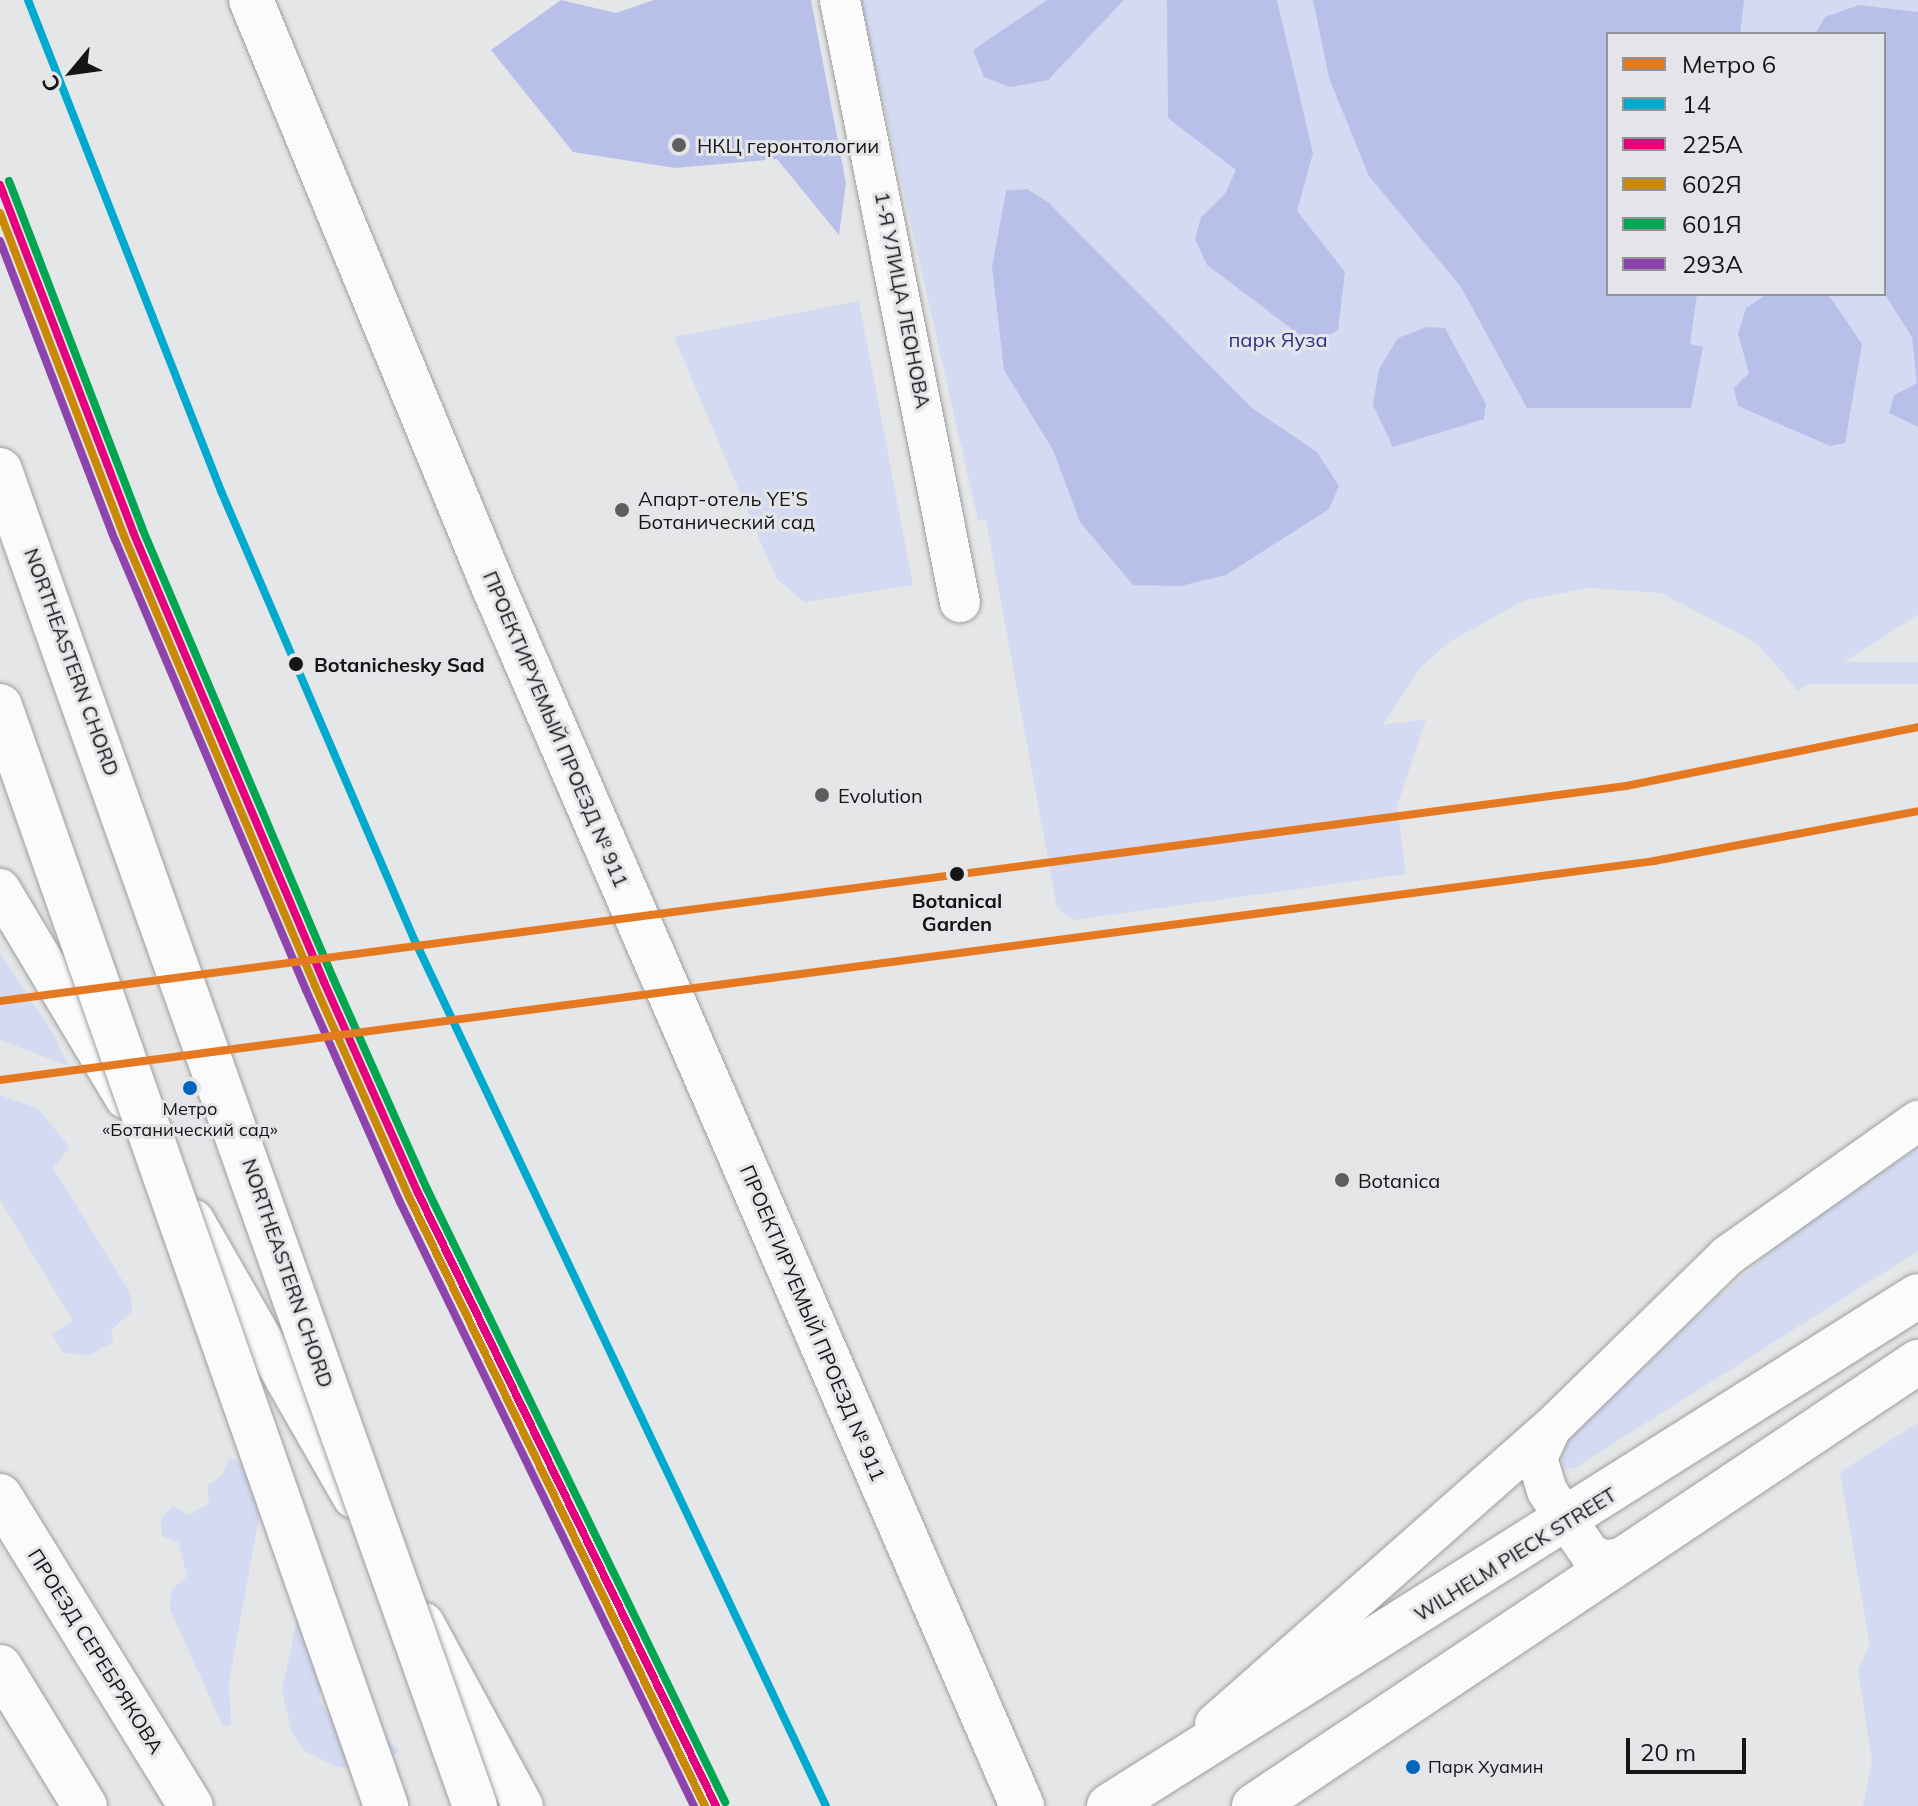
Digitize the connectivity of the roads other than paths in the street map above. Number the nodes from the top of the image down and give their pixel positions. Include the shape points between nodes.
1 (251, 0) edge
2 (840, 0) edge
3 (0, 470) edge
4 (960, 602) dead end
5 (0, 706) edge
6 (0, 889) edge
7 (1918, 1121) edge
8 (1918, 1296) edge
9 (1918, 1362) edge
10 (1551, 1428) junction
11 (0, 1496) edge
12 (1567, 1522) junction
13 (1625, 1557) junction
14 (0, 1667) edge
15 (1148, 1784) junction
16 (85, 1806) edge
17 (191, 1806) edge
18 (386, 1806) edge
19 (475, 1806) edge
20 (523, 1806) edge
21 (1022, 1806) edge
22 (1109, 1806) edge
23 (1254, 1806) edge

1 - 21 main road, ПРОЕКТИРУЕМЫЙ ПРОЕЗД № 911 via 494,588
2 - 4 street, 1-Я УЛИЦА ЛЕОНОВА
3 - 19 main road, NORTHEASTERN CHORD, bridge
5 - 18 main road, bridge
6 - 20 street
7 - 10 street via 1727,1256
8 - 12 main road, WILHELM PIECK STREET
9 - 13 main road
10 - 12 street via 1539,1473
10 - 15 street
11 - 17 main road, ПРОЕЗД СЕРЕБРЯКОВА
12 - 13 street via 1598,1560
12 - 15 main road, WILHELM PIECK STREET
13 - 23 main road
14 - 16 main road
15 - 22 main road, WILHELM PIECK STREET

